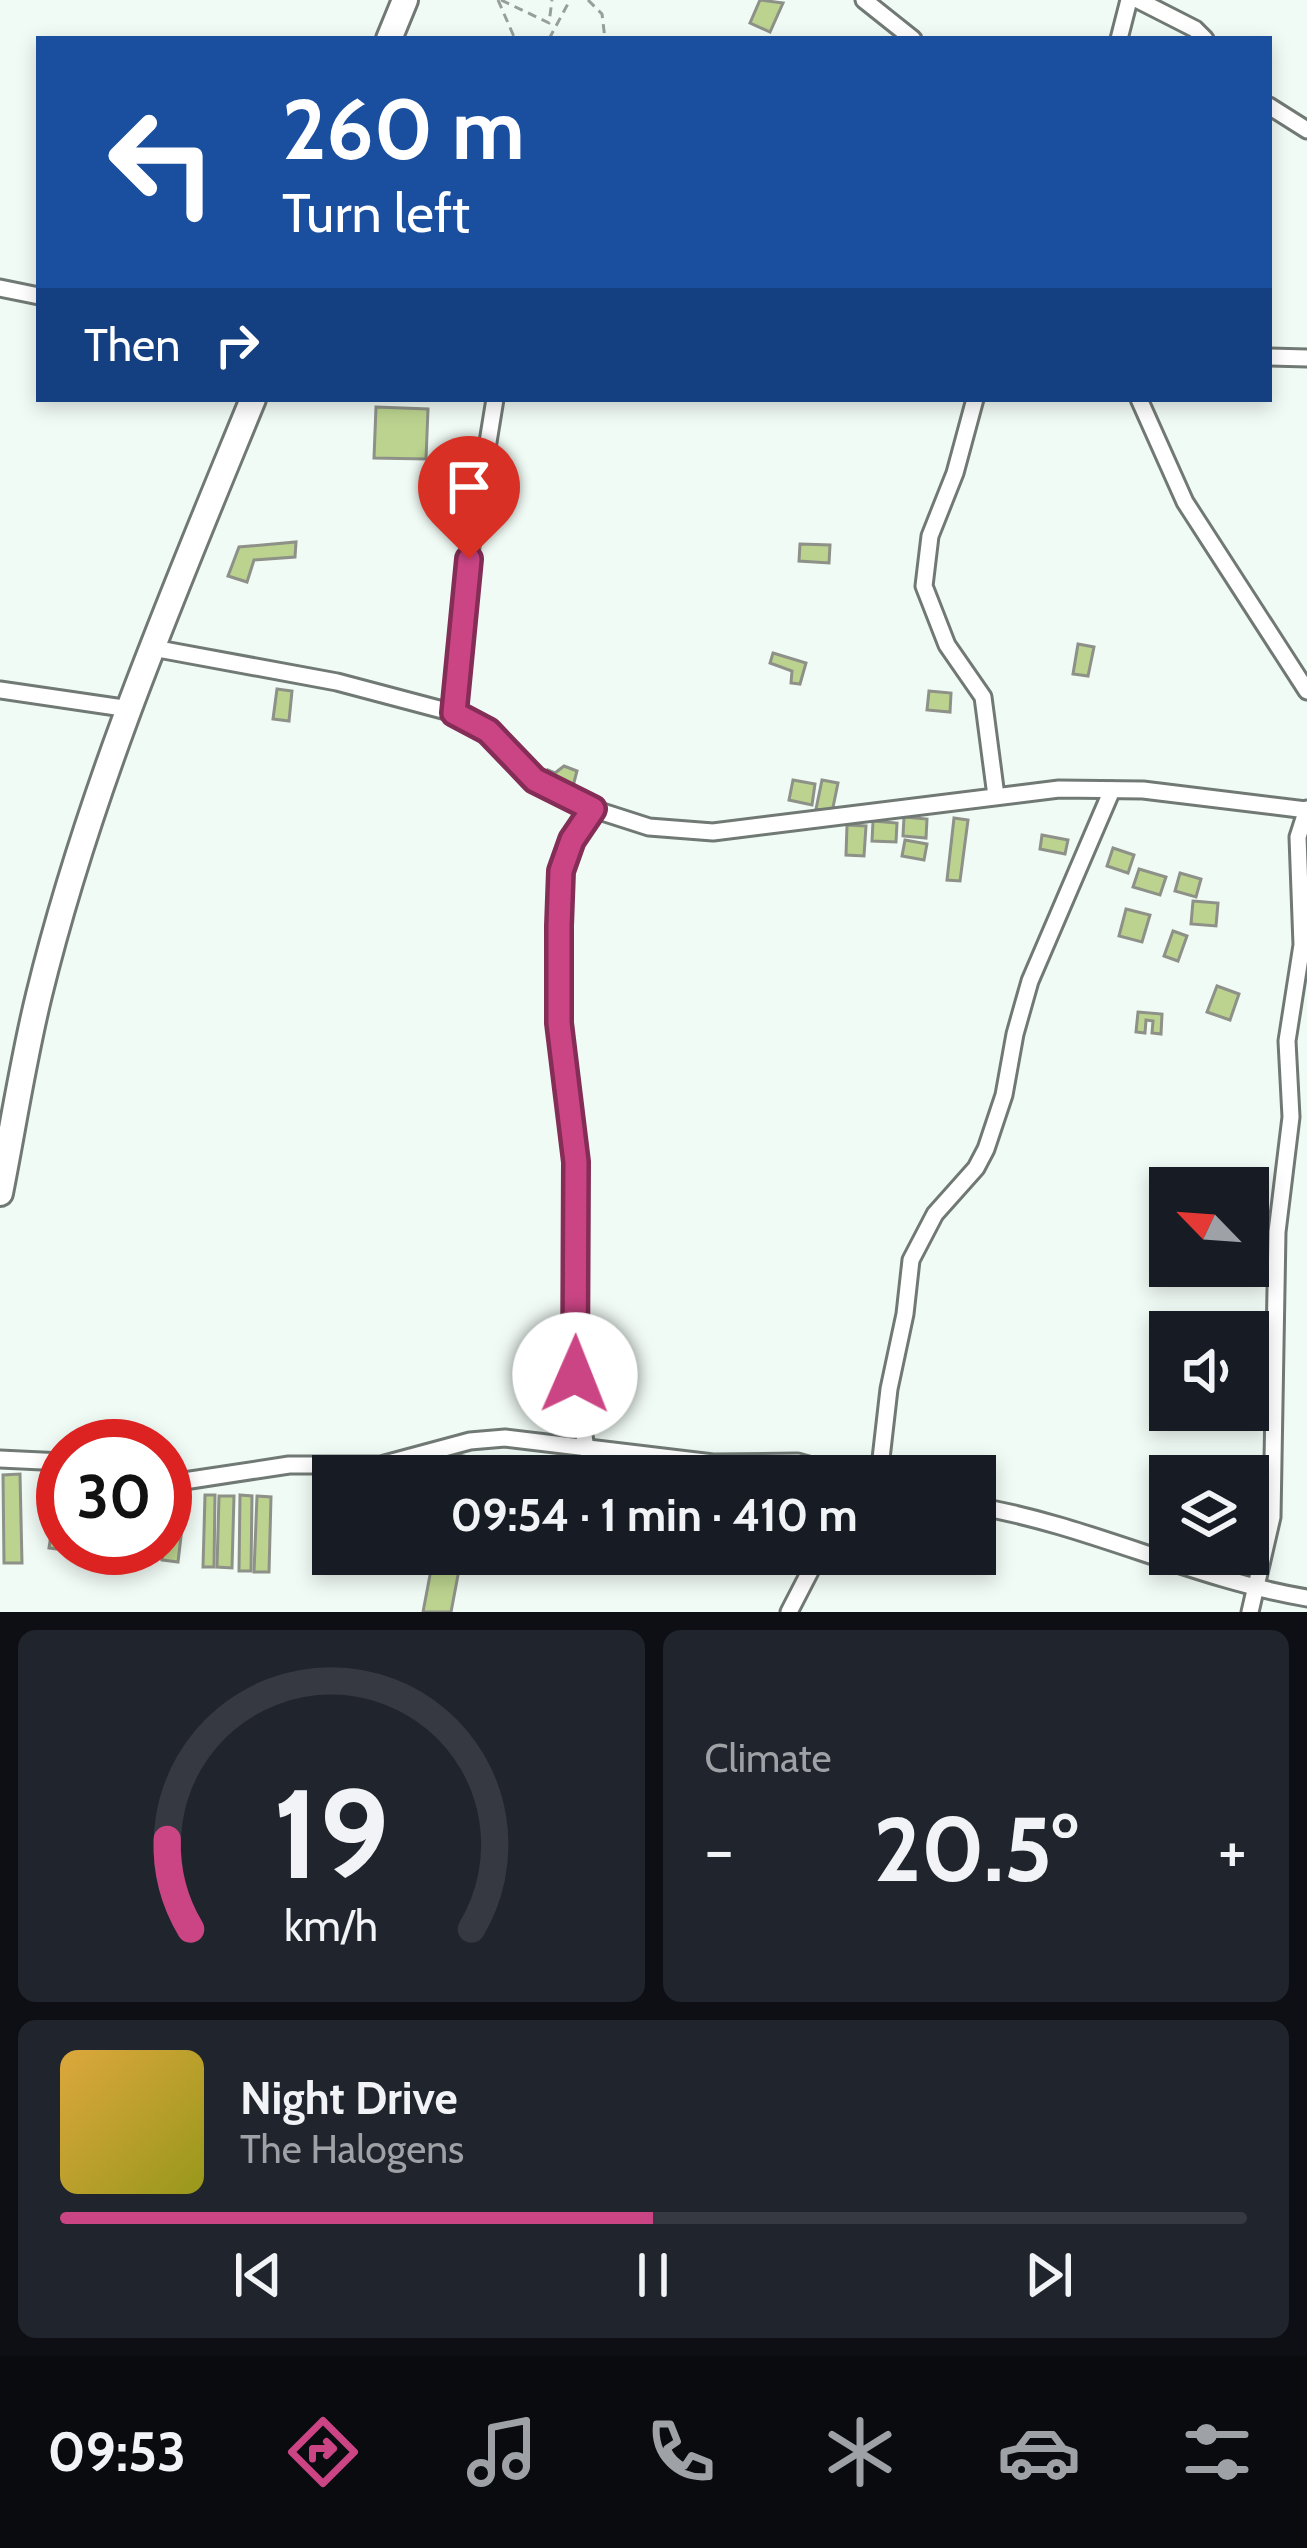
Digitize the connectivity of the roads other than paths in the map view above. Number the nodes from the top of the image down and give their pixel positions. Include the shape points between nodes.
1 (405, 0) edge
2 (864, 0) edge
3 (1133, 0) edge
4 (390, 36) edge
5 (909, 36) edge
6 (1120, 36) edge
7 (1202, 36) edge
8 (1272, 108) edge
9 (1307, 130) edge
10 (0, 288) edge
11 (36, 295) edge
12 (1272, 357) edge
13 (1307, 358) edge
14 (253, 402) edge
15 (495, 402) edge
16 (974, 402) edge
17 (1139, 402) edge
18 (153, 648) junction
19 (0, 690) edge
20 (1307, 691) edge
21 (130, 709) junction
22 (454, 713) junction
23 (1112, 790) junction
24 (996, 796) junction
25 (593, 809) junction
26 (1307, 809) edge
27 (0, 1193) edge
28 (586, 1449) junction
29 (640, 1455) edge
30 (881, 1455) edge
31 (0, 1459) edge
32 (36, 1461) edge
33 (192, 1480) edge
34 (996, 1510) edge
35 (808, 1575) edge
36 (1255, 1589) junction
37 (1307, 1598) edge
38 (789, 1612) edge
39 (1250, 1612) edge

1 - 4 main road
2 - 5 street
3 - 6 street
3 - 7 street
8 - 9 street
10 - 11 street
12 - 13 street
14 - 18 main road
15 - 22 street
16 - 24 street via 930,536 924,586 947,645 983,697
17 - 20 street via 1185,502
18 - 21 main road
18 - 22 street
19 - 21 street
21 - 27 main road via 39,994
22 - 25 street via 488,731 535,780
23 - 24 street
23 - 26 street
23 - 30 street via 1030,981 986,1149 911,1260
24 - 25 street via 713,832 650,827
25 - 28 street via 561,871 558,991 576,1162 575,1375
26 - 36 street via 1298,837 1302,945 1287,1041 1291,1117 1275,1266 1272,1517
28 - 29 street
28 - 33 street via 505,1438 381,1465 312,1463
31 - 32 street
34 - 36 street
35 - 38 street
36 - 37 street
36 - 39 street

